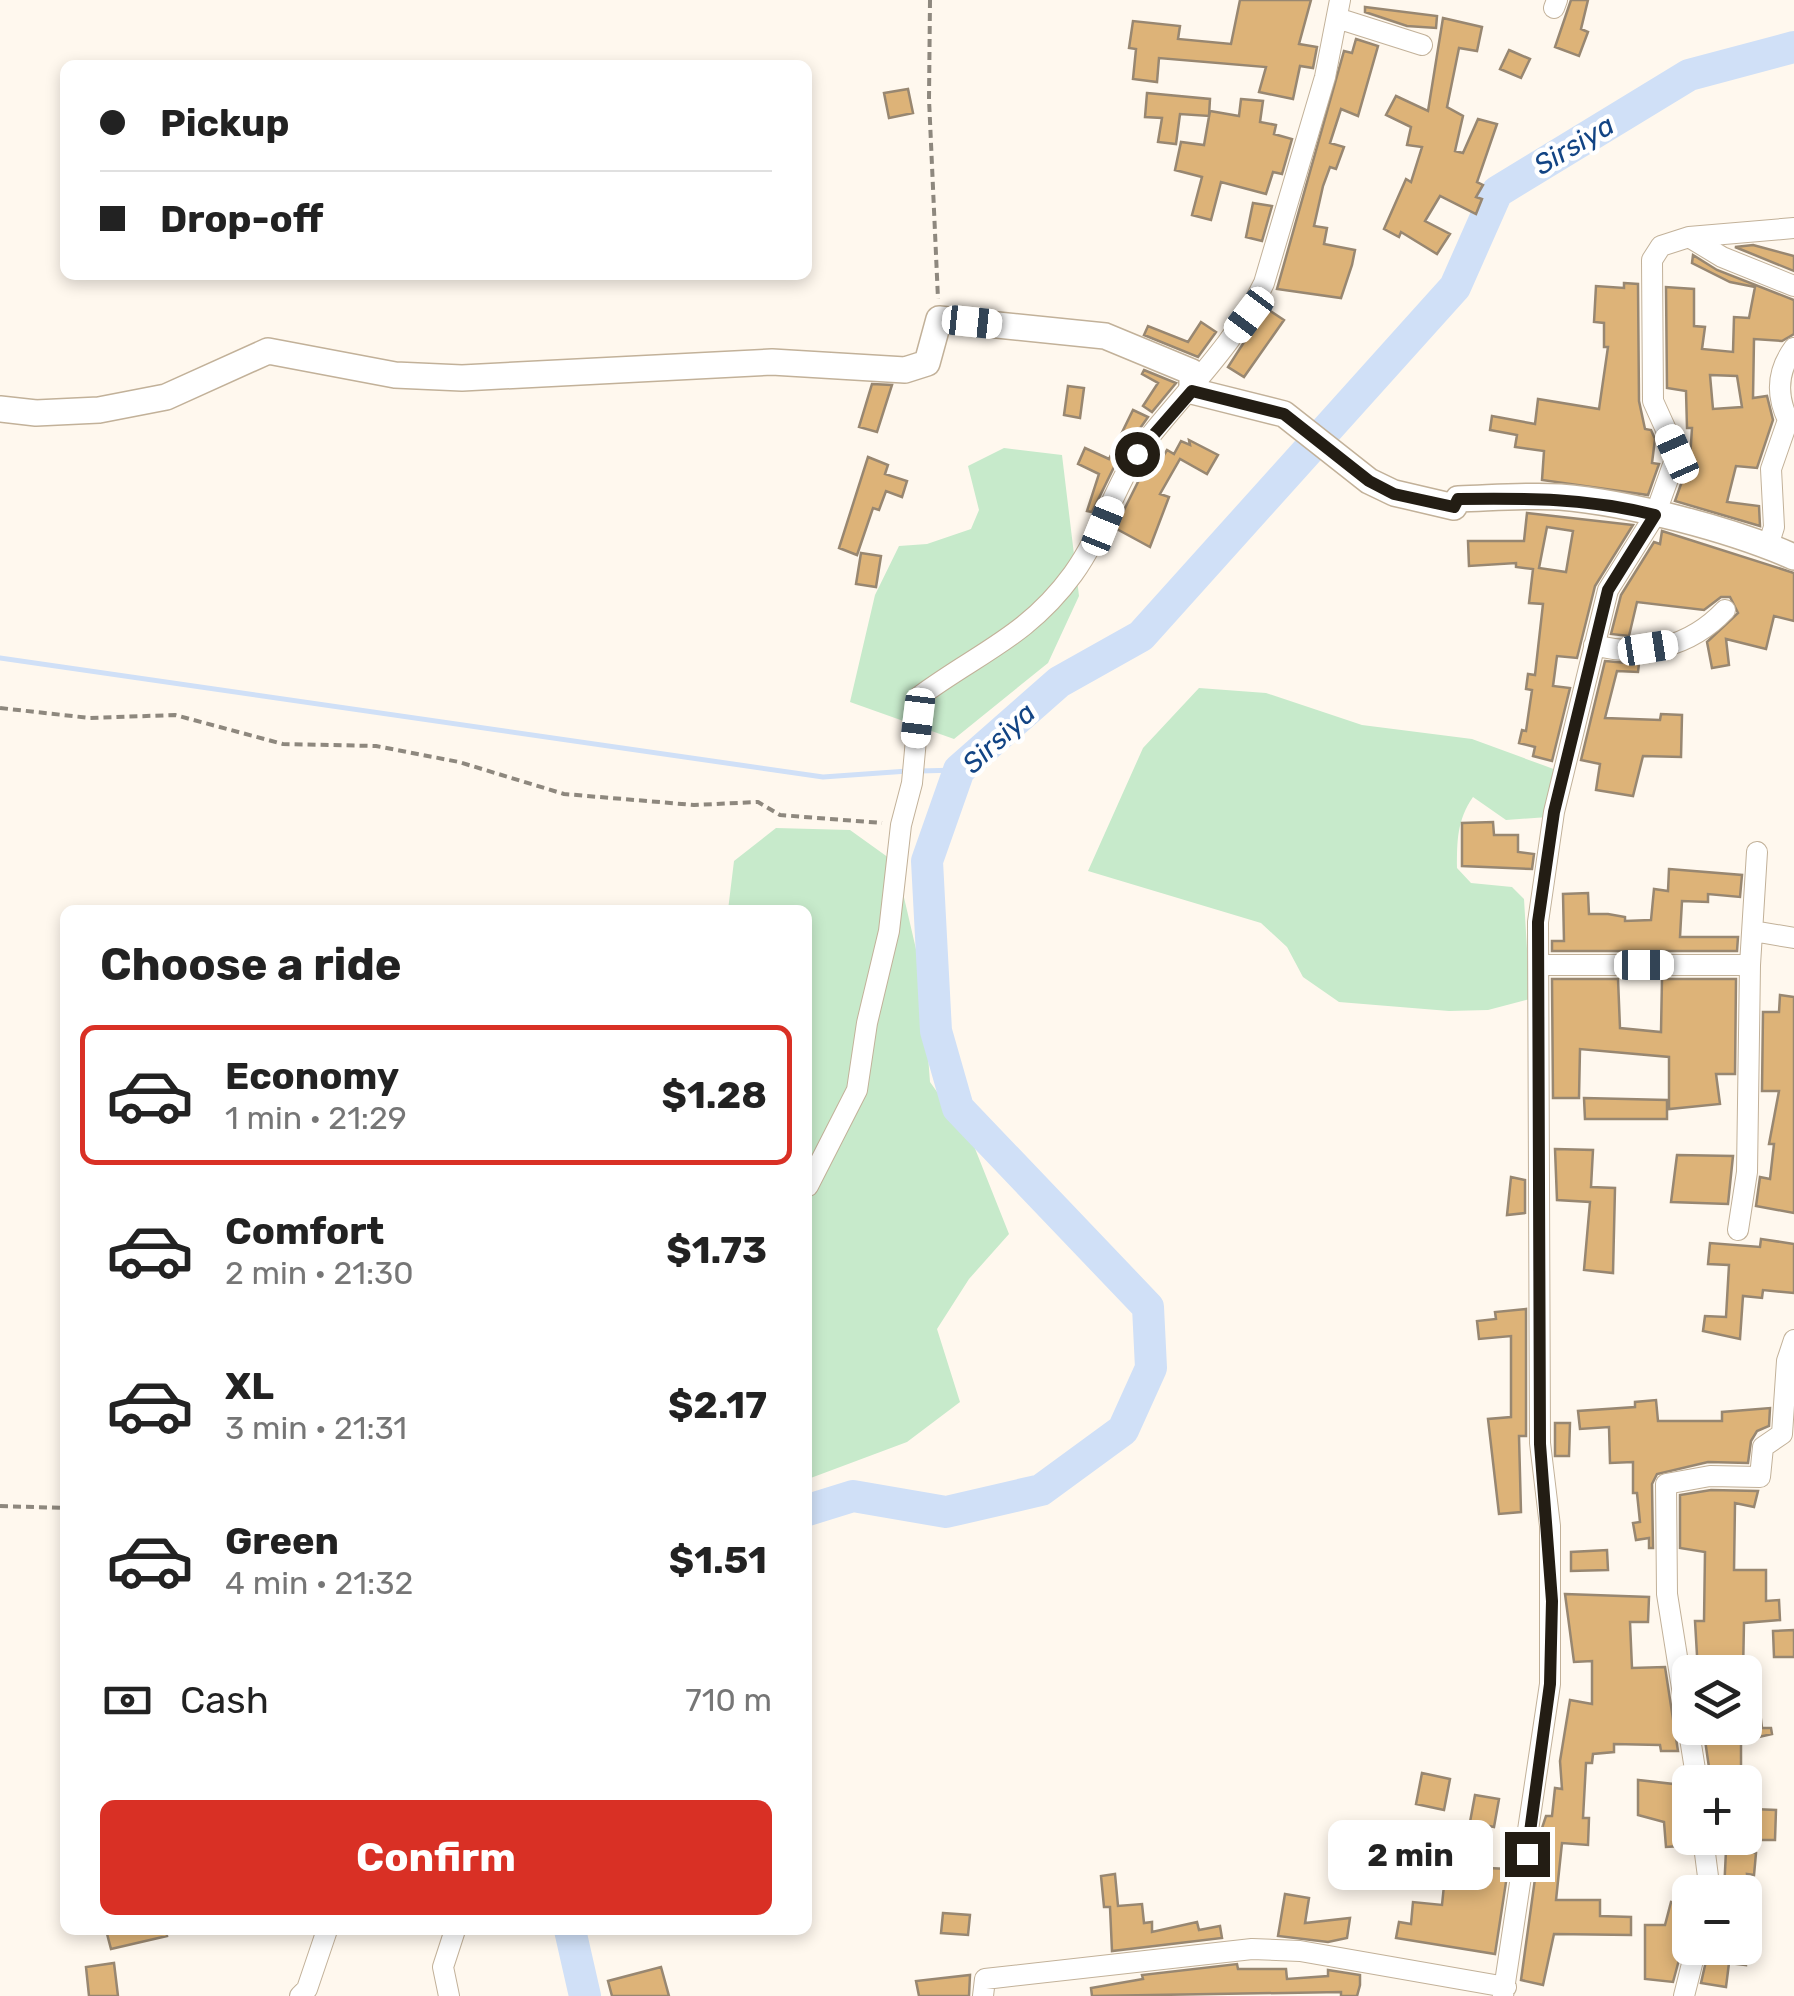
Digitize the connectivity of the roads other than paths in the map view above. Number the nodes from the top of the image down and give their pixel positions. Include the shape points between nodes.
1 (1340, 9) edge
2 (1422, 45) dead end
3 (1794, 228) edge
4 (1688, 237) junction
5 (1794, 286) edge
6 (1794, 348) edge
7 (1192, 391) junction
8 (0, 410) edge
9 (1655, 515) junction
10 (1768, 546) junction
11 (1794, 557) edge
12 (1724, 610) dead end
13 (1594, 645) junction
14 (1757, 852) dead end
15 (1752, 931) junction
16 (1794, 938) edge
17 (1539, 965) junction
18 (1750, 965) junction
19 (812, 1178) edge
20 (1738, 1230) dead end
21 (1794, 1340) edge
22 (1695, 1765) edge
23 (324, 1935) edge
24 (453, 1935) edge
25 (1692, 1965) edge
26 (1505, 1992) edge
27 (300, 1996) edge
28 (449, 1996) edge
29 (983, 1996) edge
30 (1684, 1996) edge

1 - 2 street
1 - 7 street via 1264,283 1249,315
3 - 4 street
4 - 5 street
4 - 9 street via 1660,246 1652,260 1653,401 1677,454
6 - 10 street via 1780,376 1778,396 1788,420 1771,469 1774,527
7 - 8 street via 1192,372 1105,336 939,319 927,364 905,370 772,362 445,378 378,373 268,351 166,397 99,410
7 - 9 street via 1284,414 1394,494 1454,507 1458,499 1555,497
7 - 19 street via 1124,473 1103,526 1040,614 920,696 889,932 857,1090
9 - 10 street
9 - 13 street via 1608,590
10 - 11 street
12 - 13 street via 1701,634 1681,643 1626,650
13 - 17 street via 1554,812 1538,922
14 - 15 street
15 - 16 street
15 - 18 street
17 - 18 street
17 - 26 street via 1540,1444 1550,1526 1550,1684
18 - 20 street via 1747,1172
21 - 22 street via 1786,1418 1782,1434 1763,1447 1760,1476 1666,1484 1667,1594
23 - 27 street
24 - 28 street via 442,1966
25 - 30 street
26 - 29 street via 1300,1951 1252,1949 984,1979

